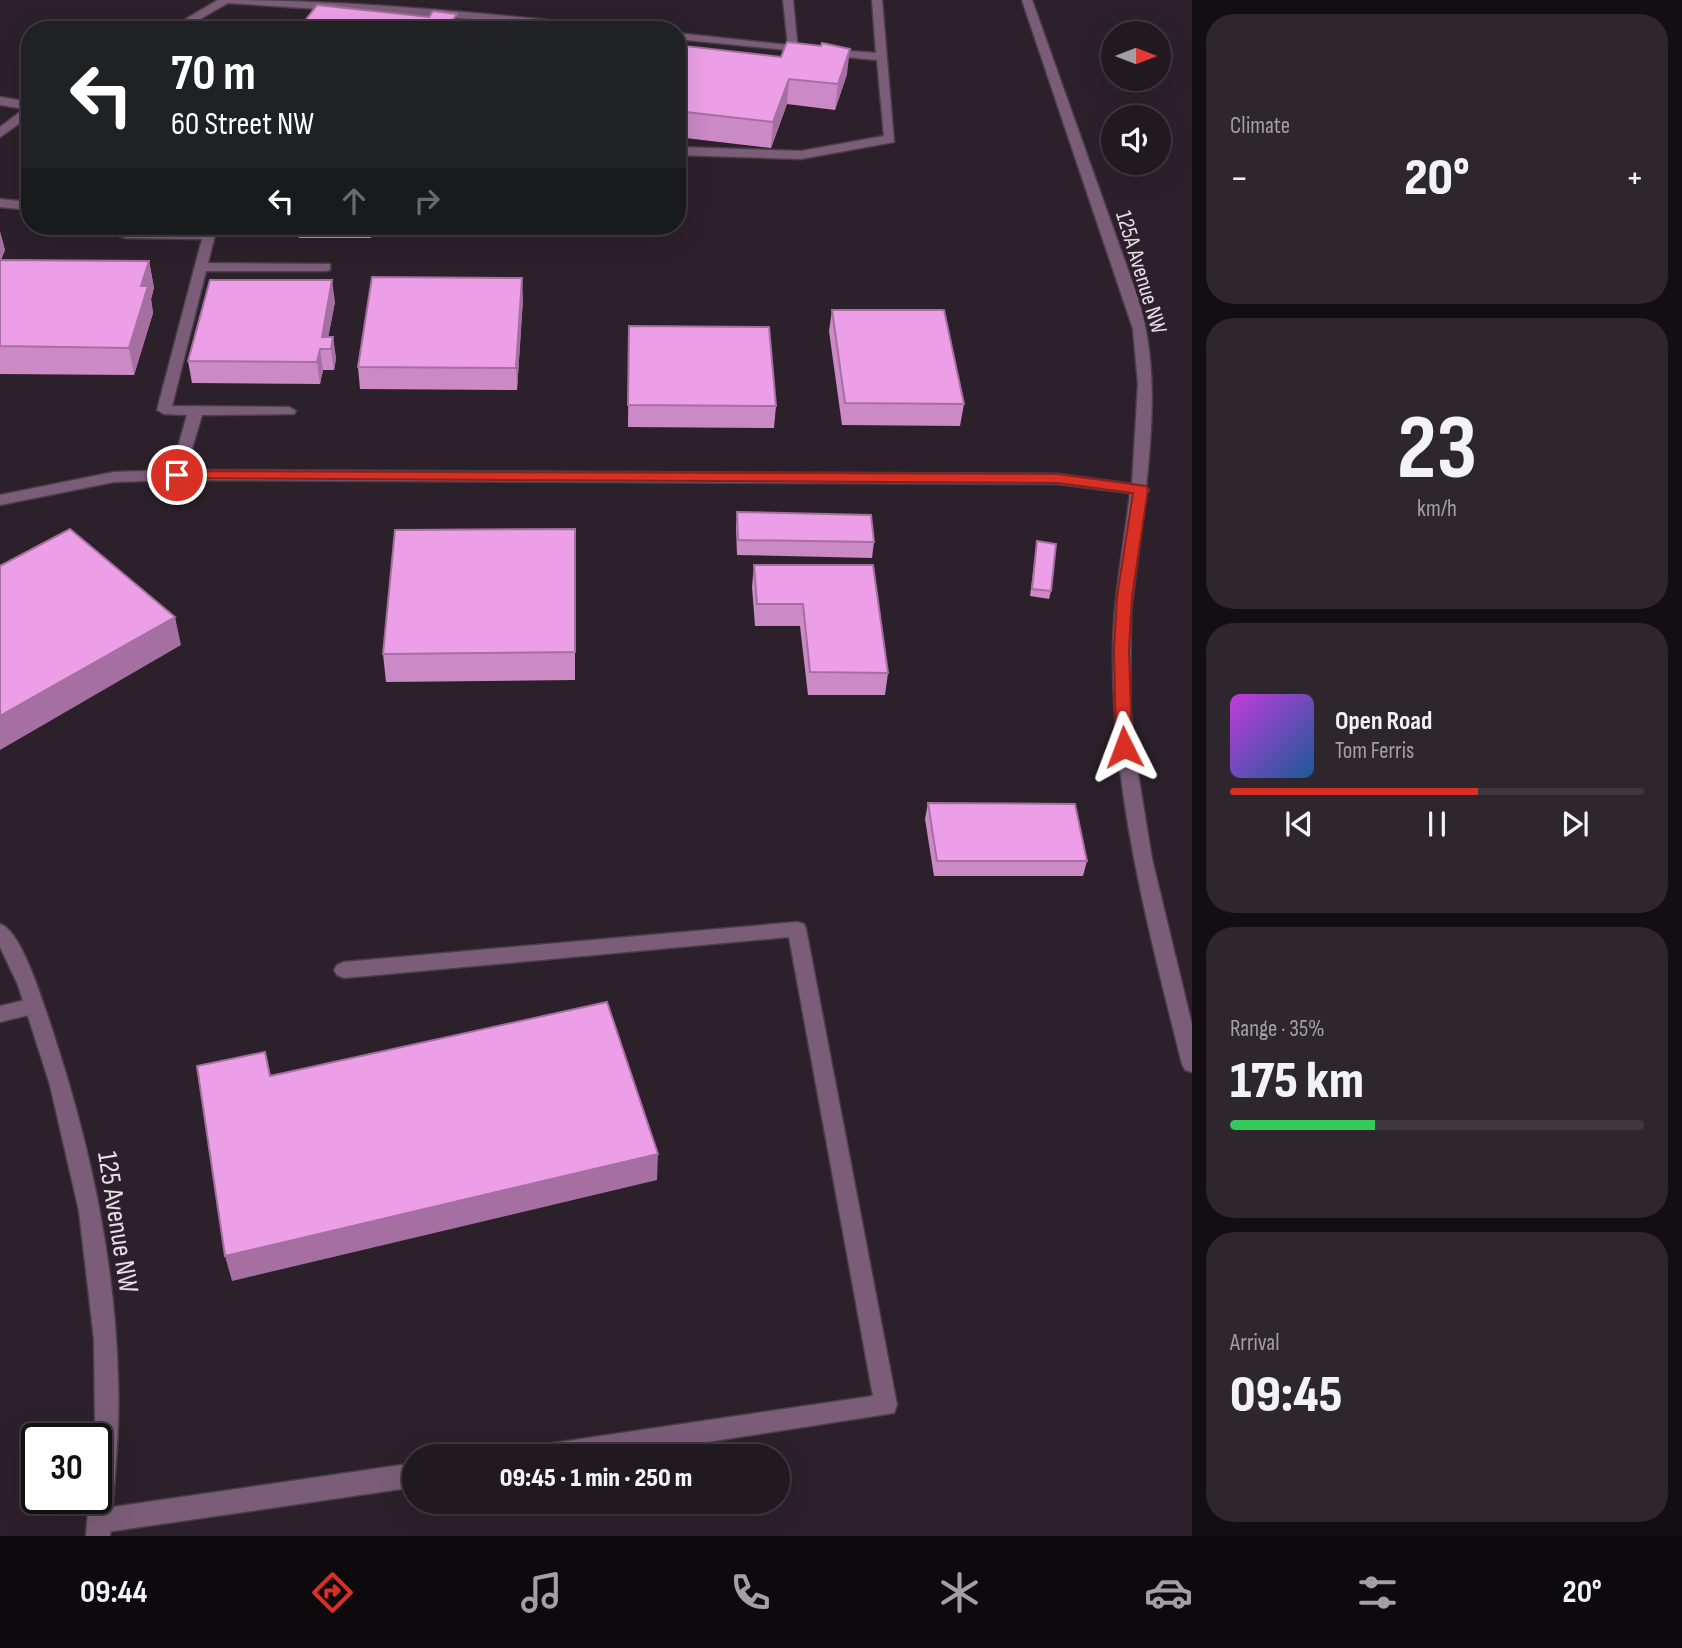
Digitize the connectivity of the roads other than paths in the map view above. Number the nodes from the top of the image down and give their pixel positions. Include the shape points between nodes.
1 (227, 0) edge
2 (788, 0) edge
3 (877, 0) edge
4 (1027, 0) edge
5 (188, 21) edge
6 (530, 21) edge
7 (686, 37) edge
8 (794, 49) junction
9 (883, 57) junction
10 (0, 101) edge
11 (21, 106) edge
12 (21, 116) edge
13 (0, 133) edge
14 (686, 151) edge
15 (0, 202) edge
16 (21, 205) edge
17 (209, 235) edge
18 (201, 267) junction
19 (325, 267) dead end
20 (196, 410) junction
21 (289, 411) dead end
22 (177, 475) junction
23 (1141, 489) junction
24 (0, 500) edge
25 (0, 931) edge
26 (344, 970) dead end
27 (34, 1006) junction
28 (0, 1014) edge
29 (1192, 1065) edge
30 (621, 1444) edge
31 (402, 1477) edge
32 (99, 1529) edge

1 - 5 street
1 - 6 street
2 - 8 street
3 - 9 street
4 - 23 street, 125A Avenue NW via 1141,339 1146,408
7 - 8 street
8 - 9 street
9 - 14 street via 890,139 801,155
10 - 11 street
12 - 13 street
15 - 16 street
17 - 18 street
18 - 19 street
18 - 20 street via 164,410
20 - 21 street
20 - 22 street
22 - 23 street via 1058,479
22 - 24 street via 114,477
23 - 29 street, 125A Avenue NW via 1121,649 1125,767
25 - 27 street, 125 Avenue NW
26 - 30 street via 797,929 886,1405
27 - 28 street
27 - 32 street, 125 Avenue NW via 67,1102 101,1273 107,1385
31 - 32 street

